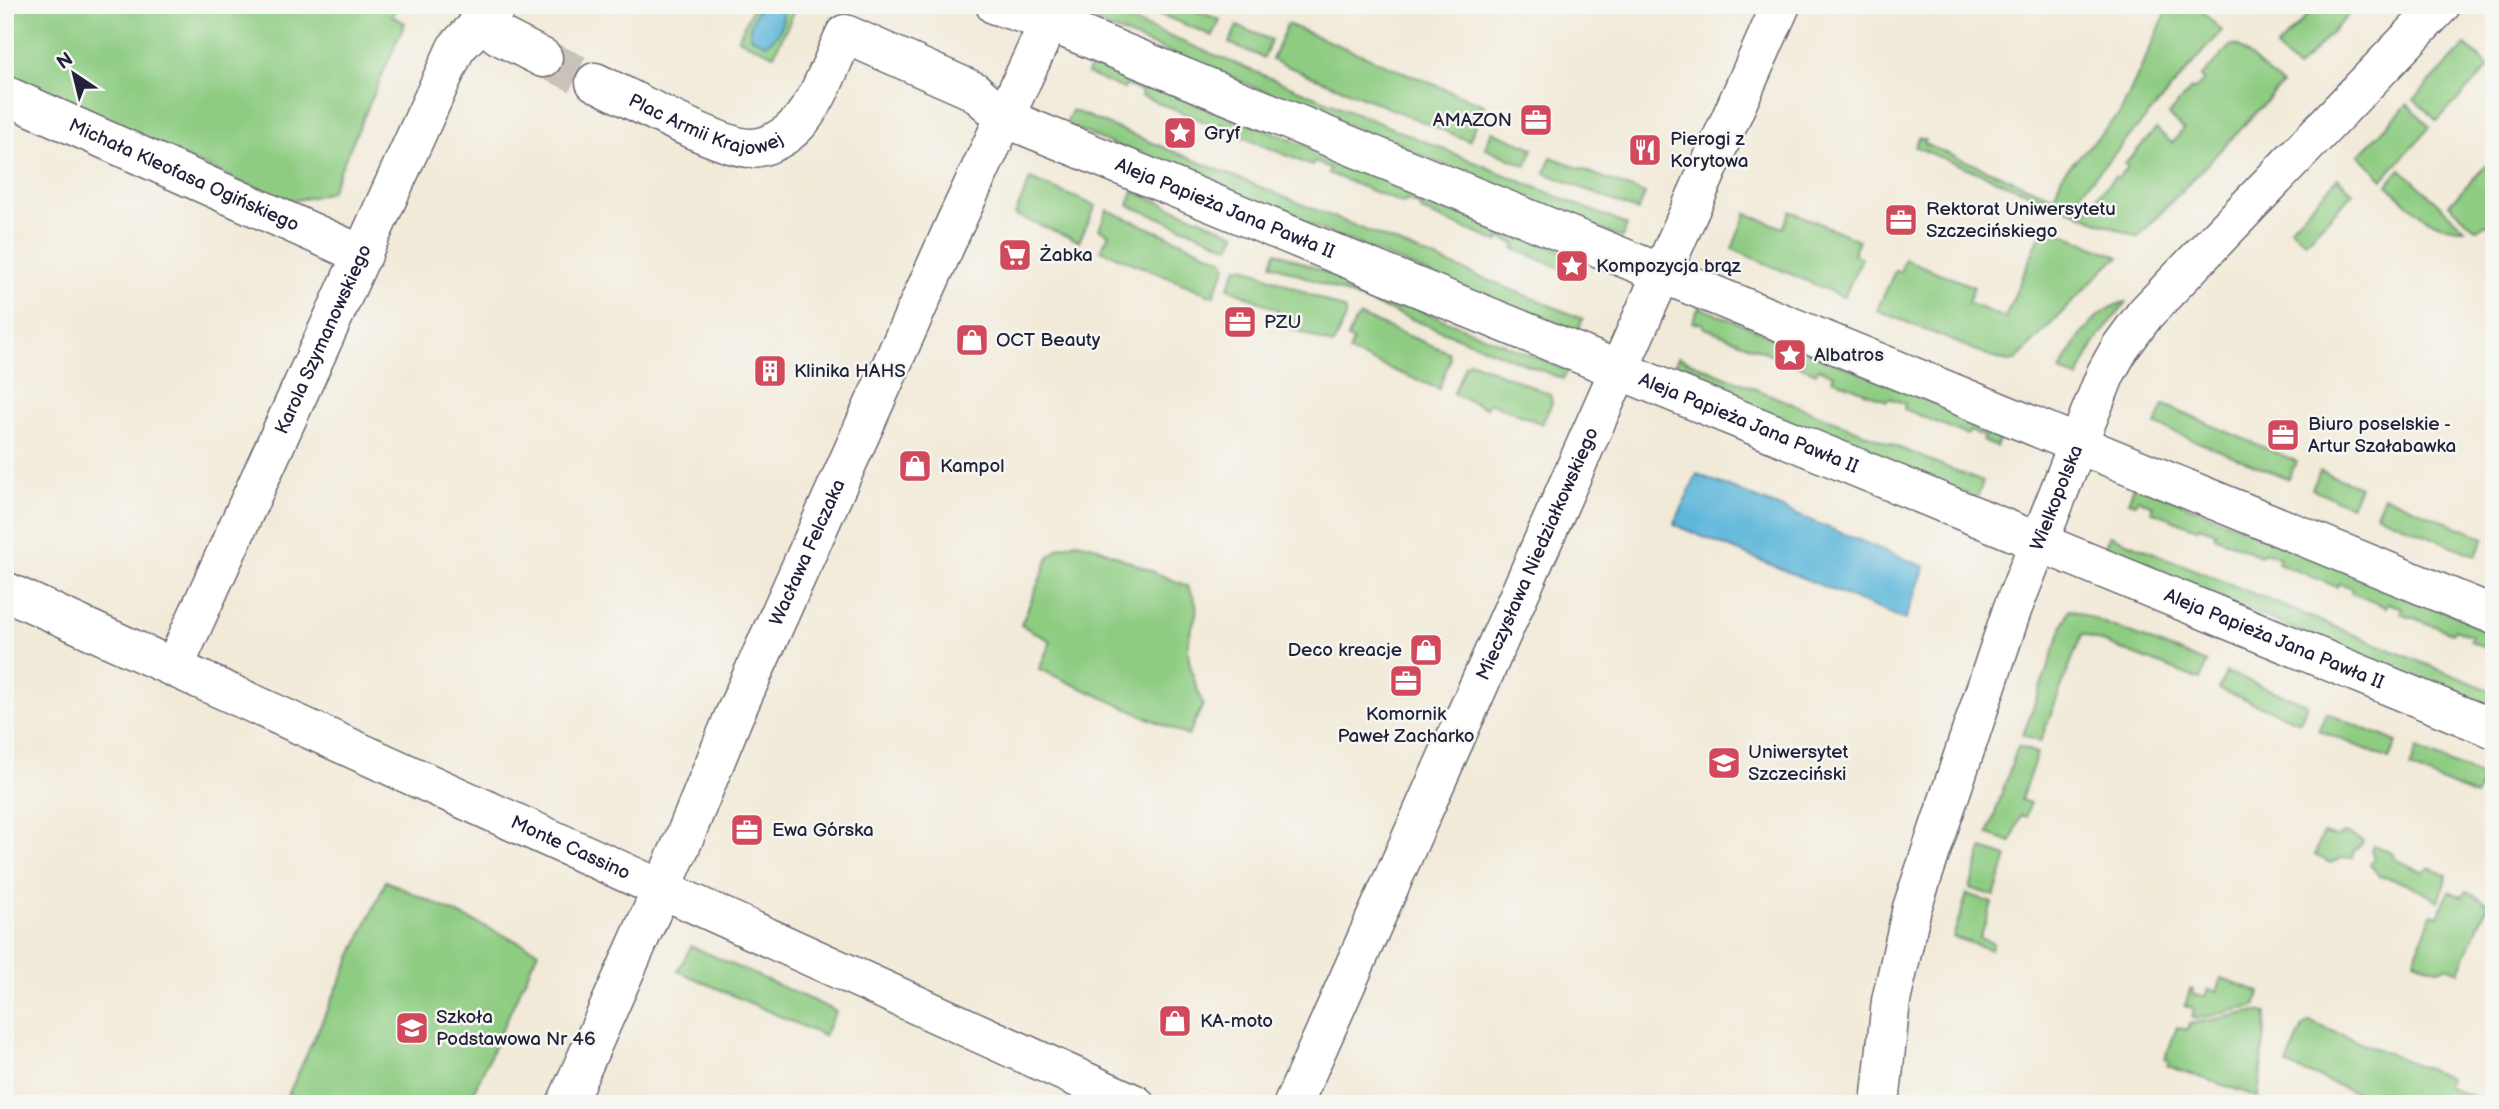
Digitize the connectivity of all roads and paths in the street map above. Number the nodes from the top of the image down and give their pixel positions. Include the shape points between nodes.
1 (995, 5) edge
2 (1781, 5) edge
3 (2441, 5) edge
4 (486, 10) edge
5 (1053, 14) edge
6 (851, 20) edge
7 (543, 58) tunnel mouth
8 (596, 82) tunnel mouth
9 (5, 95) edge
10 (1005, 118) junction
11 (363, 255) junction
12 (1662, 274) junction
13 (1620, 370) junction
14 (2077, 444) junction
15 (2037, 541) junction
16 (5, 591) edge
17 (2494, 615) edge
18 (174, 667) junction
19 (2494, 729) edge
20 (662, 888) junction
21 (566, 1104) edge
22 (1135, 1104) edge
23 (1293, 1104) edge
24 (1880, 1104) edge

1 - 5 street
2 - 12 street, Mieczysława Niedziałkowskiego
3 - 14 street, Wielkopolska via 2145,314 2109,367
4 - 7 street via 494,32
4 - 11 street, Karola Szymanowskiego via 456,48
5 - 10 street, Wacława Felczaka
5 - 12 street
6 - 8 street, Plac Armii Krajowej via 805,116 777,141 752,148 728,144
6 - 10 street, Plac Armii Krajowej via 974,91
9 - 11 street, Michała Kleofasa Ogińskiego
10 - 13 street, Aleja Papieża Jana Pawła II
10 - 20 street, Wacława Felczaka via 733,718
11 - 18 street, Karola Szymanowskiego
12 - 13 street, Mieczysława Niedziałkowskiego
12 - 14 street
13 - 15 street, Aleja Papieża Jana Pawła II
13 - 23 street, Mieczysława Niedziałkowskiego
14 - 15 street, Wielkopolska
14 - 17 street
15 - 19 street, Aleja Papieża Jana Pawła II
15 - 24 street, Wielkopolska via 1912,908 1891,1001
16 - 18 street, Monte Cassino
18 - 20 street, Monte Cassino
20 - 21 street, Wacława Felczaka
20 - 22 street, Monte Cassino

